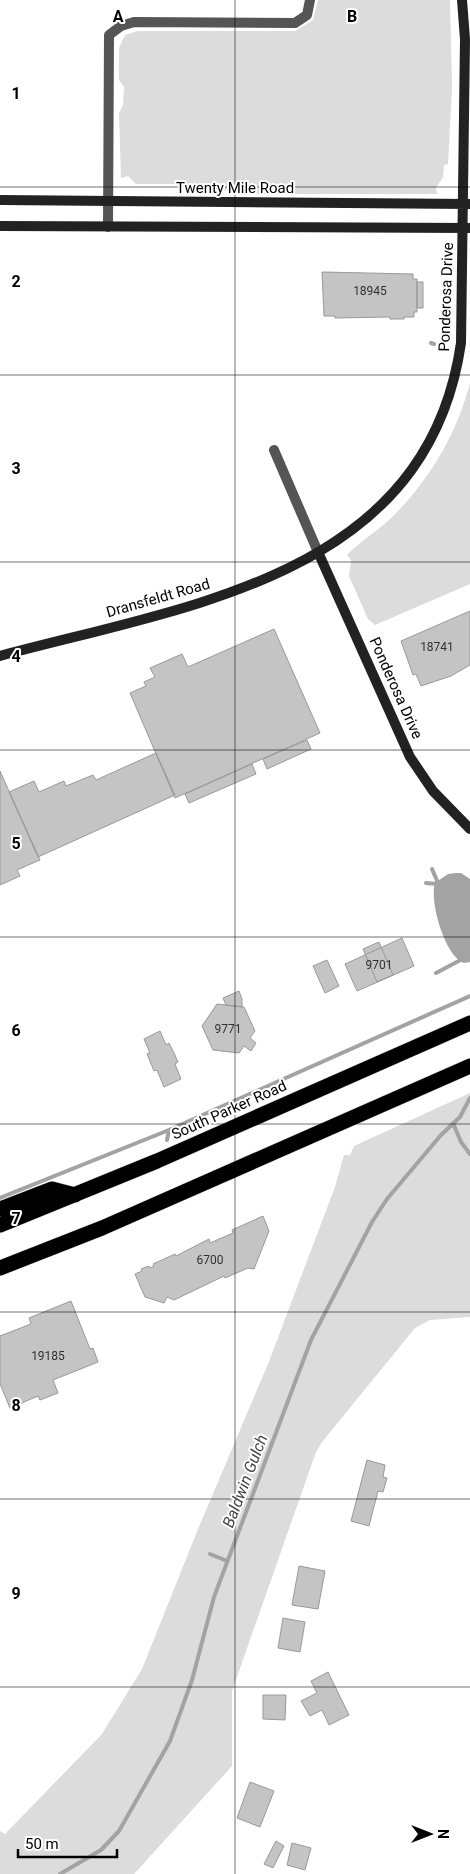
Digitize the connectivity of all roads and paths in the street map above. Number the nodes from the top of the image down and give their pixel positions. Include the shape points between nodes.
1 (310, 0) edge
2 (462, 0) edge
3 (0, 200) edge
4 (109, 202) junction
5 (467, 204) edge
6 (0, 226) edge
7 (108, 226) junction
8 (467, 228) edge
9 (274, 450) dead end
10 (318, 552) junction
11 (0, 656) edge
12 (470, 830) edge
13 (470, 1023) edge
14 (470, 1066) edge
15 (75, 1195) junction
16 (0, 1209) edge
17 (0, 1225) edge
18 (0, 1268) edge

1 - 4 street via 307,15 296,23 134,22 109,35
2 - 5 street, Ponderosa Drive
3 - 4 street, Twenty Mile Road
4 - 5 street, Twenty Mile Road
4 - 7 street
5 - 8 street, Ponderosa Drive
6 - 7 street
7 - 8 street
8 - 10 street, Ponderosa Drive via 461,343 455,381 444,414 428,447 394,493 358,527
9 - 10 street
10 - 11 street, Dransfeldt Road via 200,603
10 - 12 street, Ponderosa Drive via 410,757 433,791
13 - 15 highway, South Parker Road
14 - 18 highway via 102,1228
15 - 16 highway via 52,1189
15 - 17 highway, South Parker Road

